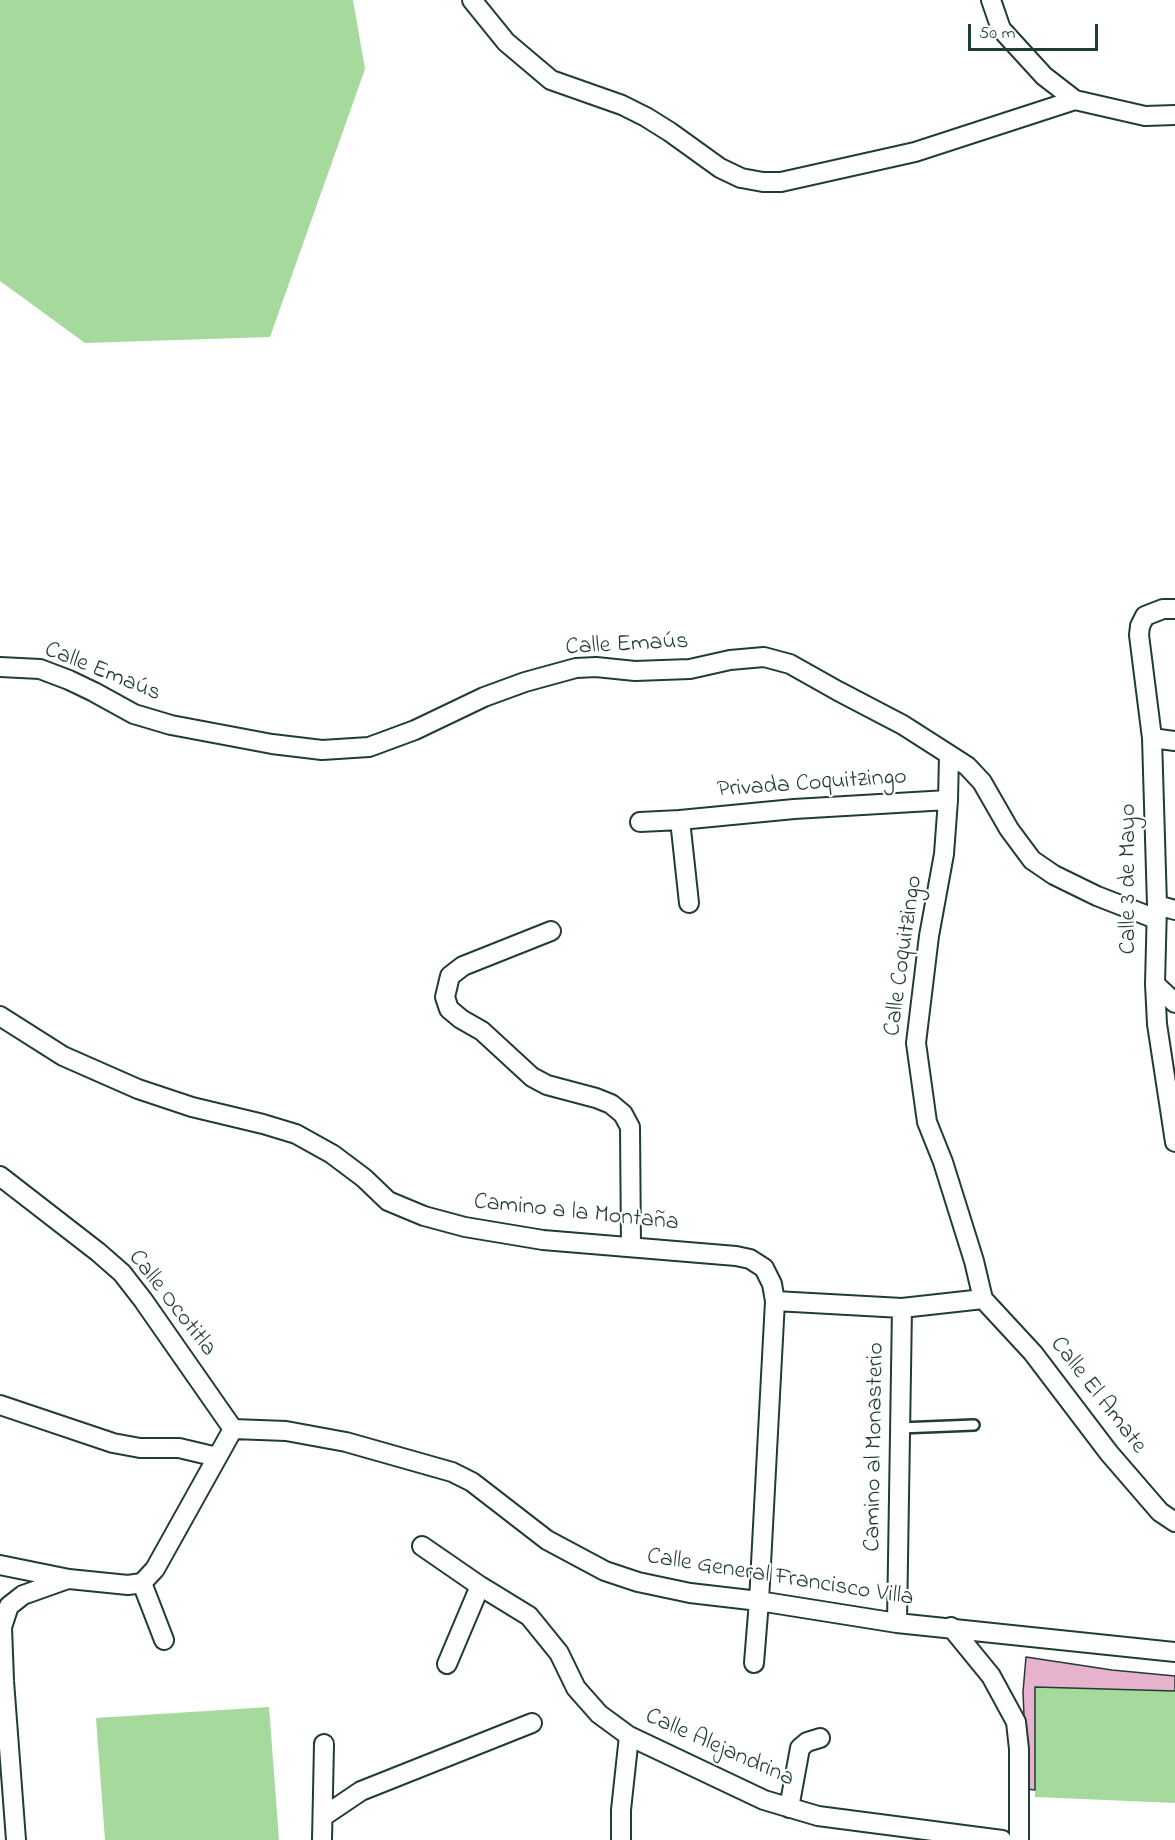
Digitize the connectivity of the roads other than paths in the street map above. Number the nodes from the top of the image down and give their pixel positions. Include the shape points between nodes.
1 (472, 0) edge
2 (992, 0) edge
3 (1075, 100) junction
4 (1175, 115) edge
5 (1175, 609) edge
6 (0, 667) edge
7 (1152, 738) junction
8 (1175, 741) edge
9 (949, 755) junction
10 (948, 800) junction
11 (680, 820) junction
12 (640, 822) dead end
13 (689, 903) dead end
14 (1163, 911) edge
15 (551, 931) dead end
16 (1155, 984) junction
17 (1175, 1002) edge
18 (0, 1017) edge
19 (1166, 1022) edge
20 (1175, 1142) edge
21 (0, 1176) edge
22 (631, 1246) junction
23 (983, 1299) junction
24 (775, 1301) junction
25 (902, 1308) junction
26 (0, 1405) edge
27 (974, 1425) dead end
28 (900, 1428) junction
29 (233, 1429) junction
30 (217, 1457) junction
31 (1175, 1522) edge
32 (422, 1546) dead end
33 (0, 1565) edge
34 (69, 1579) junction
35 (142, 1583) junction
36 (480, 1586) junction
37 (759, 1601) junction
38 (897, 1623) junction
39 (951, 1628) junction
40 (164, 1640) dead end
41 (1175, 1652) edge
42 (754, 1663) dead end
43 (447, 1664) dead end
44 (2, 1681) edge
45 (532, 1723) dead end
46 (629, 1736) junction
47 (820, 1738) dead end
48 (324, 1744) dead end
49 (789, 1808) junction
50 (7, 1811) edge
51 (324, 1816) junction
52 (16, 1840) edge
53 (322, 1840) edge
54 (621, 1840) edge
55 (1002, 1840) edge
56 (1019, 1840) edge

1 - 3 street via 506,42 551,80 630,109 720,168 741,178 763,182 781,182 915,152
2 - 3 street via 1001,28 1044,76
3 - 4 street via 1145,116
5 - 7 street, Calle 3 de Mayo via 1145,615 1140,626
6 - 9 street, Calle Emaús via 40,669 134,714 171,725 322,750 369,747 484,697 576,668 690,669 764,657 790,664 903,725
7 - 8 street
7 - 14 street, Calle 3 de Mayo
9 - 10 street, Calle Coquitzingo
9 - 14 street, Calle Emaús via 982,782 1032,860 1097,897
10 - 11 street, Privada Coquitzingo
10 - 23 street, Calle Coquitzingo via 944,854 916,1042 927,1122 943,1162
11 - 12 street, Privada Coquitzingo
11 - 13 street
14 - 16 street, Calle 3 de Mayo
15 - 22 street via 463,966 450,976 445,997 449,1009 483,1031 532,1077 546,1085 612,1104 623,1114 630,1127
16 - 17 street
16 - 19 street, Calle 3 de Mayo
18 - 22 street, Camino a la Montaña via 63,1056 138,1089 296,1134 364,1178 388,1201 424,1216 543,1240
19 - 20 street, Calle 3 de Mayo
21 - 29 street, Calle Ocotitla via 122,1273
22 - 24 street, Camino a la Montaña via 750,1259 764,1268
23 - 25 street
23 - 31 street, Calle El Amate via 1034,1353 1109,1453 1160,1512
24 - 25 street
24 - 37 street, Camino a la Montaña
25 - 28 street, Camino al Monasterio
26 - 30 street via 113,1443
27 - 28 lane
28 - 38 street, Camino al Monasterio
29 - 30 street
29 - 37 street, Calle General Francisco Villa via 286,1431 346,1442 452,1472 472,1482 547,1540 604,1571 690,1593
30 - 35 street via 155,1569
32 - 36 street, Calle Alejandrina
33 - 34 street
34 - 35 street
34 - 44 street via 23,1595 9,1606 2,1627
35 - 40 street
36 - 43 street
36 - 46 street, Calle Alejandrina via 529,1616 559,1653 576,1689 599,1714
37 - 38 street, Calle General Francisco Villa
37 - 42 street, Camino a la Montaña
38 - 39 street, Calle General Francisco Villa
39 - 41 street, Calle General Francisco Villa
39 - 56 street via 992,1676 1016,1722
44 - 50 street
45 - 51 street via 361,1791
46 - 49 street, Calle Alejandrina
46 - 54 street
47 - 49 street via 800,1748
48 - 51 street
49 - 55 street, Calle Alejandrina via 818,1816
50 - 52 street
51 - 53 street

